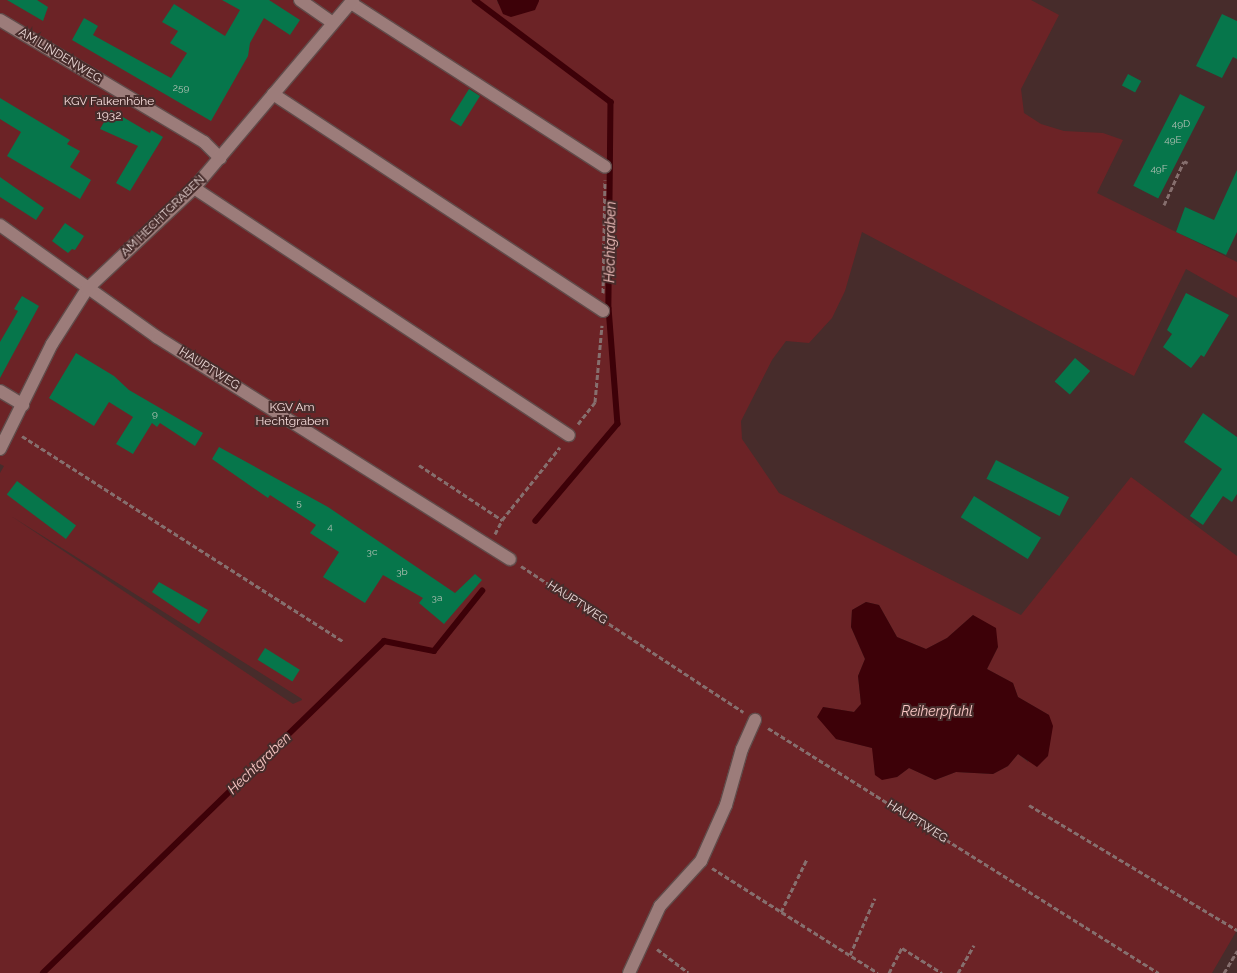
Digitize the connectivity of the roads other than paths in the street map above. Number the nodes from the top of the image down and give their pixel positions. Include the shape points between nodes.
1 (300, 0) edge
2 (352, 1) edge
3 (0, 20) edge
4 (333, 23) junction
5 (273, 94) junction
6 (220, 158) junction
7 (605, 167) road end
8 (194, 188) junction
9 (0, 225) edge
10 (87, 289) junction
11 (603, 311) road end
12 (0, 391) edge
13 (23, 404) junction
14 (570, 435) road end
15 (0, 449) edge
16 (510, 559) road end
17 (755, 720) road end
18 (629, 973) edge

1 - 4 lane
2 - 4 lane, AM HECHTGRABEN
2 - 7 lane
3 - 6 lane, AM LINDENWEG via 204,142
4 - 5 lane, AM HECHTGRABEN
5 - 6 lane, AM HECHTGRABEN
5 - 11 lane
6 - 8 lane, AM HECHTGRABEN
8 - 10 lane, AM HECHTGRABEN
8 - 14 lane
9 - 10 lane, HAUPTWEG
10 - 13 lane, AM HECHTGRABEN via 52,344
10 - 16 lane, HAUPTWEG
12 - 13 lane
13 - 15 lane, AM HECHTGRABEN
17 - 18 lane via 742,749 726,805 701,861 660,906

